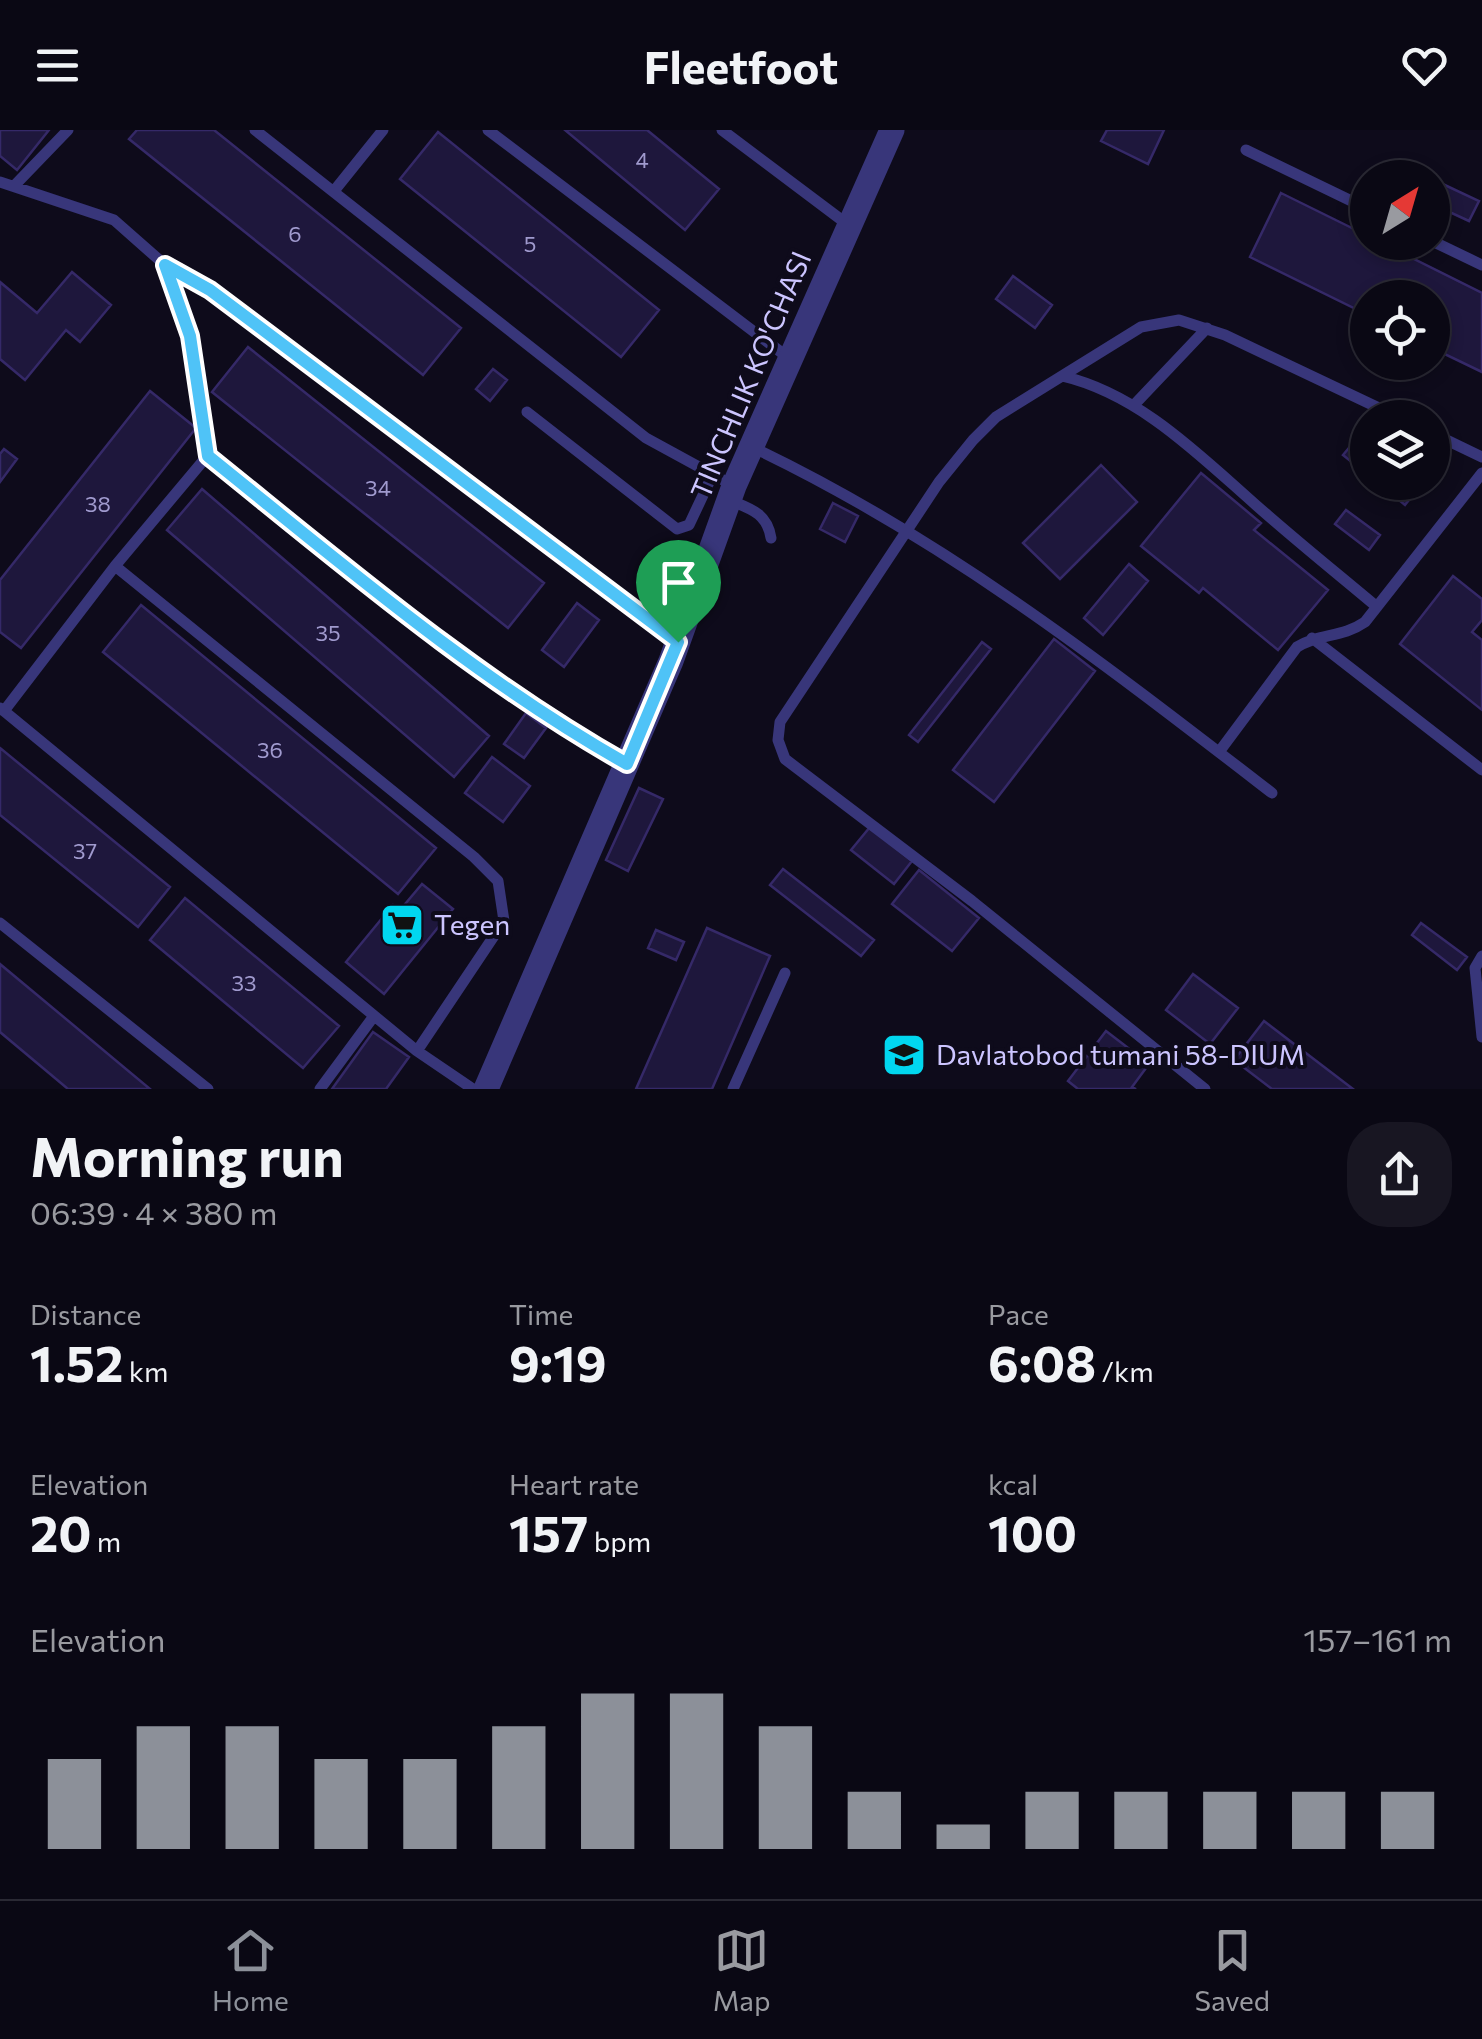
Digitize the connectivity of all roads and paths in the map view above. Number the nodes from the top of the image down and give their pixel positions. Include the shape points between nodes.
1 (68, 130) edge
2 (255, 130) edge
3 (383, 130) edge
4 (488, 130) edge
5 (722, 130) edge
6 (892, 130) edge
7 (1246, 150) dead end
8 (0, 182) edge
9 (14, 186) junction
10 (334, 191) junction
11 (1350, 200) edge
12 (847, 224) junction
13 (1450, 250) edge
14 (165, 265) junction
15 (1482, 265) edge
16 (1206, 328) junction
17 (790, 359) junction
18 (1062, 376) junction
19 (1361, 400) edge
20 (1134, 405) junction
21 (526, 412) dead end
22 (1450, 441) edge
23 (752, 447) junction
24 (208, 456) junction
25 (1482, 456) edge
26 (1482, 473) edge
27 (726, 487) junction
28 (908, 530) junction
29 (771, 538) dead end
30 (115, 566) junction
31 (1376, 607) junction
32 (1312, 638) junction
33 (678, 642) junction
34 (2, 710) edge
35 (1219, 752) junction
36 (627, 764) junction
37 (1482, 770) edge
38 (1272, 793) dead end
39 (0, 923) edge
40 (1482, 956) edge
41 (785, 974) dead end
42 (374, 1016) junction
43 (1482, 1037) edge
44 (417, 1051) junction
45 (208, 1089) edge
46 (320, 1089) edge
47 (474, 1089) edge
48 (486, 1089) edge
49 (733, 1089) edge
50 (1205, 1089) edge

1 - 9 lane
2 - 10 lane
3 - 10 lane
4 - 17 lane
5 - 12 lane
6 - 12 street, TINCHLIK KO'CHASI
7 - 11 lane
8 - 9 lane
9 - 14 lane via 114,220
10 - 27 lane via 646,438
12 - 17 street, TINCHLIK KO'CHASI
13 - 15 lane
14 - 24 lane via 190,336
14 - 33 lane via 210,290
16 - 18 lane via 1180,320 1142,327
16 - 19 lane
16 - 20 lane
17 - 23 street, TINCHLIK KO'CHASI
18 - 20 lane
18 - 28 lane via 996,417 973,440
20 - 31 lane
21 - 27 lane via 677,529
22 - 25 lane
23 - 27 street, TINCHLIK KO'CHASI
23 - 28 lane
24 - 30 lane
24 - 36 lane via 394,604
26 - 31 lane
27 - 29 lane via 768,523
27 - 33 street, TINCHLIK KO'CHASI
28 - 35 lane via 1088,651
28 - 50 lane via 780,722 785,760
30 - 34 lane
30 - 44 lane via 395,789 498,881 504,921
31 - 32 lane via 1345,636
32 - 35 lane via 1297,647
32 - 37 lane
33 - 36 street, TINCHLIK KO'CHASI
34 - 42 lane
35 - 38 lane
36 - 48 street, TINCHLIK KO'CHASI
39 - 45 lane
40 - 43 lane via 1475,968
41 - 49 lane
42 - 44 lane
42 - 46 lane
44 - 47 lane

